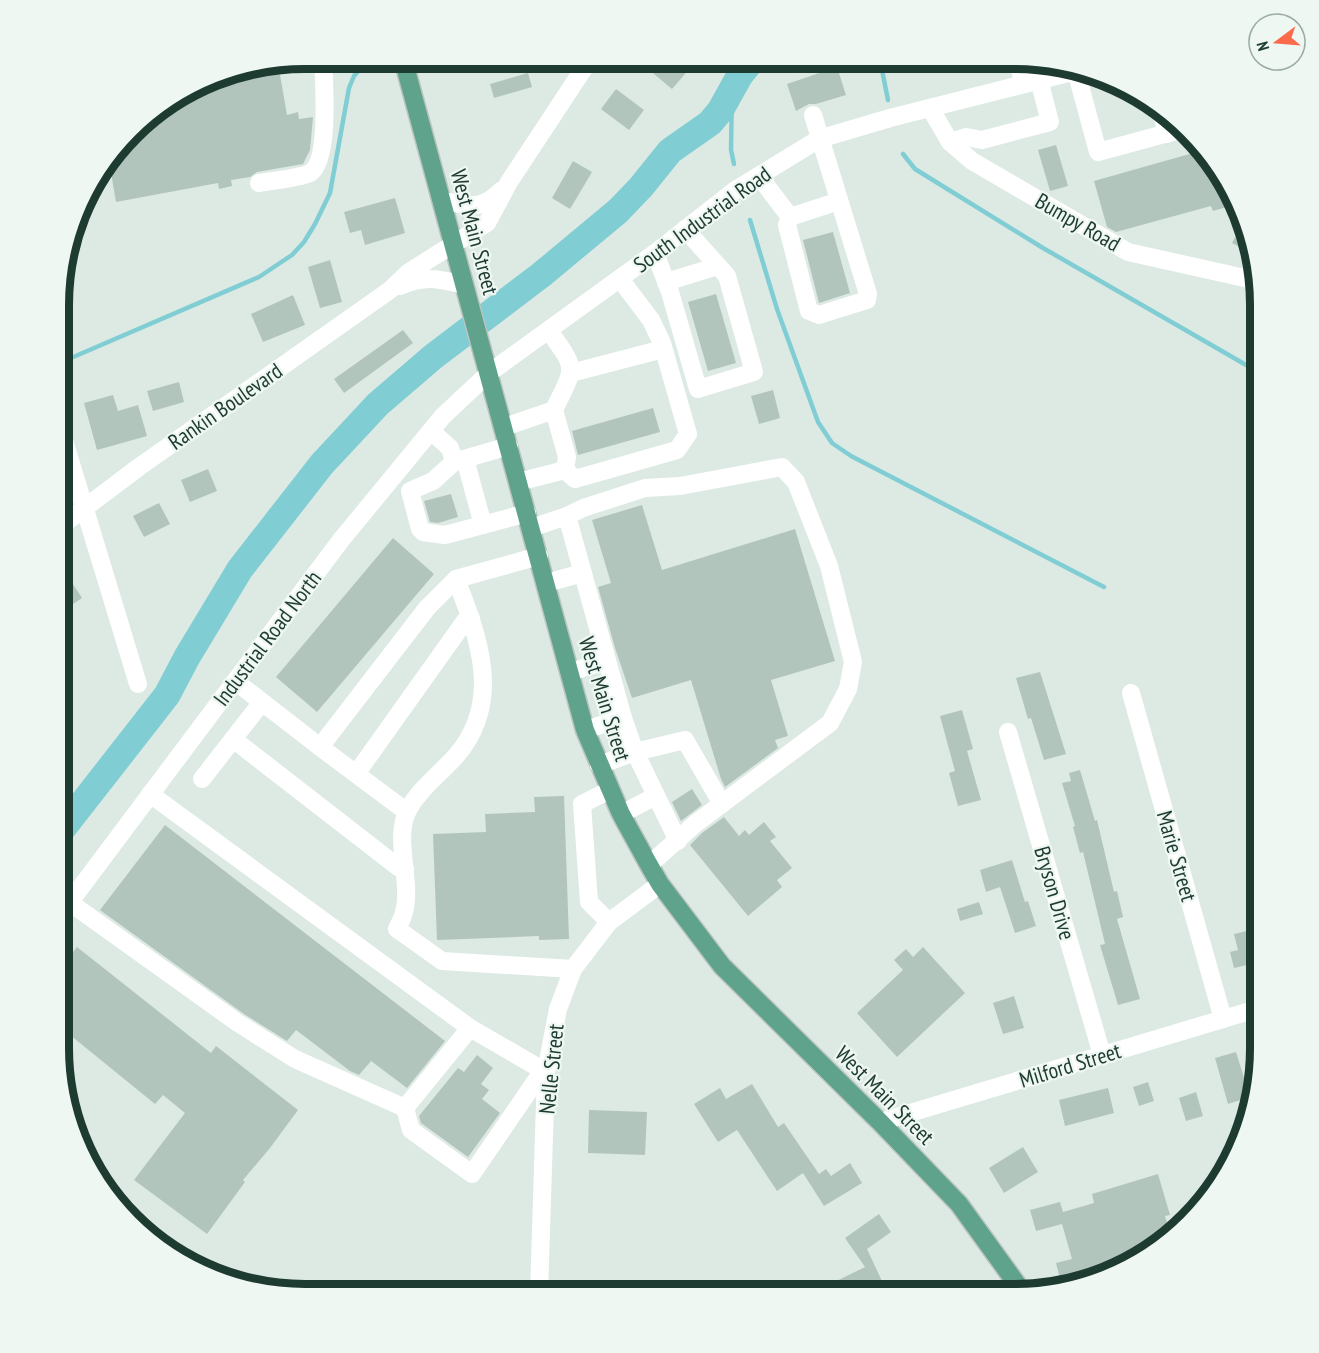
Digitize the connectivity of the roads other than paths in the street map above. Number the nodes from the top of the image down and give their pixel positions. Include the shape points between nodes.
1 (323, 69) edge
2 (406, 69) edge
3 (583, 69) edge
4 (1023, 70) edge
5 (1062, 74) edge
6 (1078, 78) edge
7 (1031, 82) junction
8 (930, 108) junction
9 (813, 116) dead end
10 (1173, 132) edge
11 (819, 140) junction
12 (950, 142) junction
13 (759, 176) junction
14 (509, 182) junction
15 (259, 183) dead end
16 (442, 201) junction
17 (838, 201) junction
18 (790, 217) junction
19 (685, 229) junction
20 (453, 244) junction
21 (655, 253) junction
22 (718, 266) junction
23 (621, 279) junction
24 (1248, 279) edge
25 (666, 282) junction
26 (464, 285) junction
27 (390, 290) junction
28 (549, 331) junction
29 (663, 349) junction
30 (572, 373) junction
31 (489, 374) junction
32 (554, 410) junction
33 (504, 427) junction
34 (431, 431) junction
35 (509, 446) junction
36 (69, 457) edge
37 (460, 460) junction
38 (565, 470) junction
39 (393, 477) junction
40 (518, 482) junction
41 (410, 491) junction
42 (85, 510) junction
43 (567, 516) junction
44 (69, 520) edge
45 (529, 521) junction
46 (483, 525) junction
47 (538, 556) junction
48 (583, 573) junction
49 (456, 579) junction
50 (546, 583) junction
51 (471, 618) junction
52 (606, 661) junction
53 (570, 672) junction
54 (235, 681) junction
55 (138, 684) dead end
56 (1131, 693) dead end
57 (262, 702) junction
58 (623, 718) junction
59 (585, 730) junction
60 (1008, 732) dead end
61 (233, 740) junction
62 (320, 747) junction
63 (635, 752) junction
64 (599, 765) junction
65 (356, 774) junction
66 (202, 779) dead end
67 (610, 790) junction
68 (150, 794) junction
69 (656, 796) junction
70 (722, 804) junction
71 (407, 812) junction
72 (621, 814) junction
73 (678, 841) junction
74 (649, 865) junction
75 (405, 869) junction
76 (660, 884) junction
77 (69, 903) edge
78 (69, 911) edge
79 (609, 922) junction
80 (573, 969) junction
81 (1250, 1011) edge
82 (1223, 1019) junction
83 (470, 1028) junction
84 (1102, 1055) junction
85 (544, 1071) junction
86 (405, 1108) junction
87 (880, 1122) junction
88 (539, 1284) edge
89 (1017, 1284) edge

1 - 15 street via 323,143 316,166 307,174
2 - 16 main road, West Main Street
3 - 14 street, Rankin Boulevard
4 - 7 street
5 - 7 street, South Industrial Road
6 - 10 street via 1098,152
7 - 8 street, South Industrial Road
7 - 12 street via 1050,122 981,140 966,137
8 - 11 street, South Industrial Road
8 - 12 street, Bumpy Road
9 - 11 street
11 - 13 street, South Industrial Road
11 - 17 street
12 - 24 street, Bumpy Road via 972,161 1128,252
13 - 18 street
13 - 19 street, South Industrial Road
14 - 16 street, Rankin Boulevard via 481,205
14 - 20 street, Rankin Boulevard via 487,223
16 - 20 main road, West Main Street
17 - 18 street
17 - 18 street via 867,300 819,315 809,311 787,225
19 - 21 street, South Industrial Road
19 - 22 street
20 - 26 main road, West Main Street
20 - 27 street, Rankin Boulevard via 409,272
21 - 23 street, South Industrial Road
21 - 25 street
22 - 25 street
22 - 25 street via 727,276 754,372 698,389
23 - 28 street, South Industrial Road
23 - 29 street via 651,320
26 - 27 street, Rankin Boulevard via 426,278
26 - 31 main road, West Main Street
27 - 42 street, Rankin Boulevard via 139,467
28 - 30 street via 569,359
28 - 31 street, South Industrial Road
29 - 30 street
29 - 38 street via 688,434 677,450 575,478
30 - 32 street
31 - 33 main road, West Main Street
31 - 34 street, Industrial Road North
32 - 33 street
32 - 38 street via 567,457
33 - 35 main road, West Main Street
34 - 37 street
34 - 39 street, Industrial Road North
35 - 37 street
35 - 40 main road, West Main Street
36 - 42 street
37 - 41 street via 434,480
37 - 46 street
38 - 40 street
39 - 41 street
39 - 54 street, Industrial Road North
40 - 45 main road, West Main Street
41 - 46 street via 423,532 445,535
42 - 44 street, Rankin Boulevard
42 - 55 street
43 - 45 street
43 - 48 street
43 - 70 street via 645,488 680,486 782,466 796,482 832,577 853,662 848,689 830,723
45 - 46 street
45 - 47 main road, West Main Street
47 - 49 street
47 - 50 main road, West Main Street
48 - 50 street
48 - 52 street
49 - 51 street
49 - 62 street via 427,608
50 - 53 main road, West Main Street
51 - 65 street via 465,621
51 - 71 street via 482,672 481,711 458,754
52 - 53 street
52 - 58 street
53 - 59 main road, West Main Street
54 - 57 street
54 - 68 street, Industrial Road North
56 - 82 street, Marie Street
57 - 61 street
57 - 62 street
58 - 59 street
58 - 63 street
59 - 64 main road, West Main Street
60 - 84 street, Bryson Drive
61 - 66 street
61 - 75 street
62 - 65 street
63 - 64 street
63 - 69 street
63 - 70 street via 685,740
64 - 67 main road, West Main Street
65 - 71 street
67 - 72 main road, West Main Street
67 - 79 street via 582,804 589,902
68 - 77 street, Industrial Road North
68 - 83 street
69 - 72 street
69 - 73 street
70 - 73 street
71 - 75 street via 403,832
72 - 74 main road, West Main Street
73 - 74 street
74 - 76 main road, West Main Street
75 - 80 street via 404,912 397,929 442,961
76 - 79 street, Nelle Street
76 - 87 main road, West Main Street via 722,966
78 - 86 street via 295,1059
79 - 80 street, Nelle Street
80 - 85 street, Nelle Street via 558,1010
81 - 82 street, Milford Street
82 - 84 street, Milford Street
83 - 85 street
83 - 86 street
84 - 87 street, Milford Street
85 - 86 street via 472,1174 411,1130
85 - 88 street, Nelle Street
87 - 89 main road, West Main Street via 959,1204

